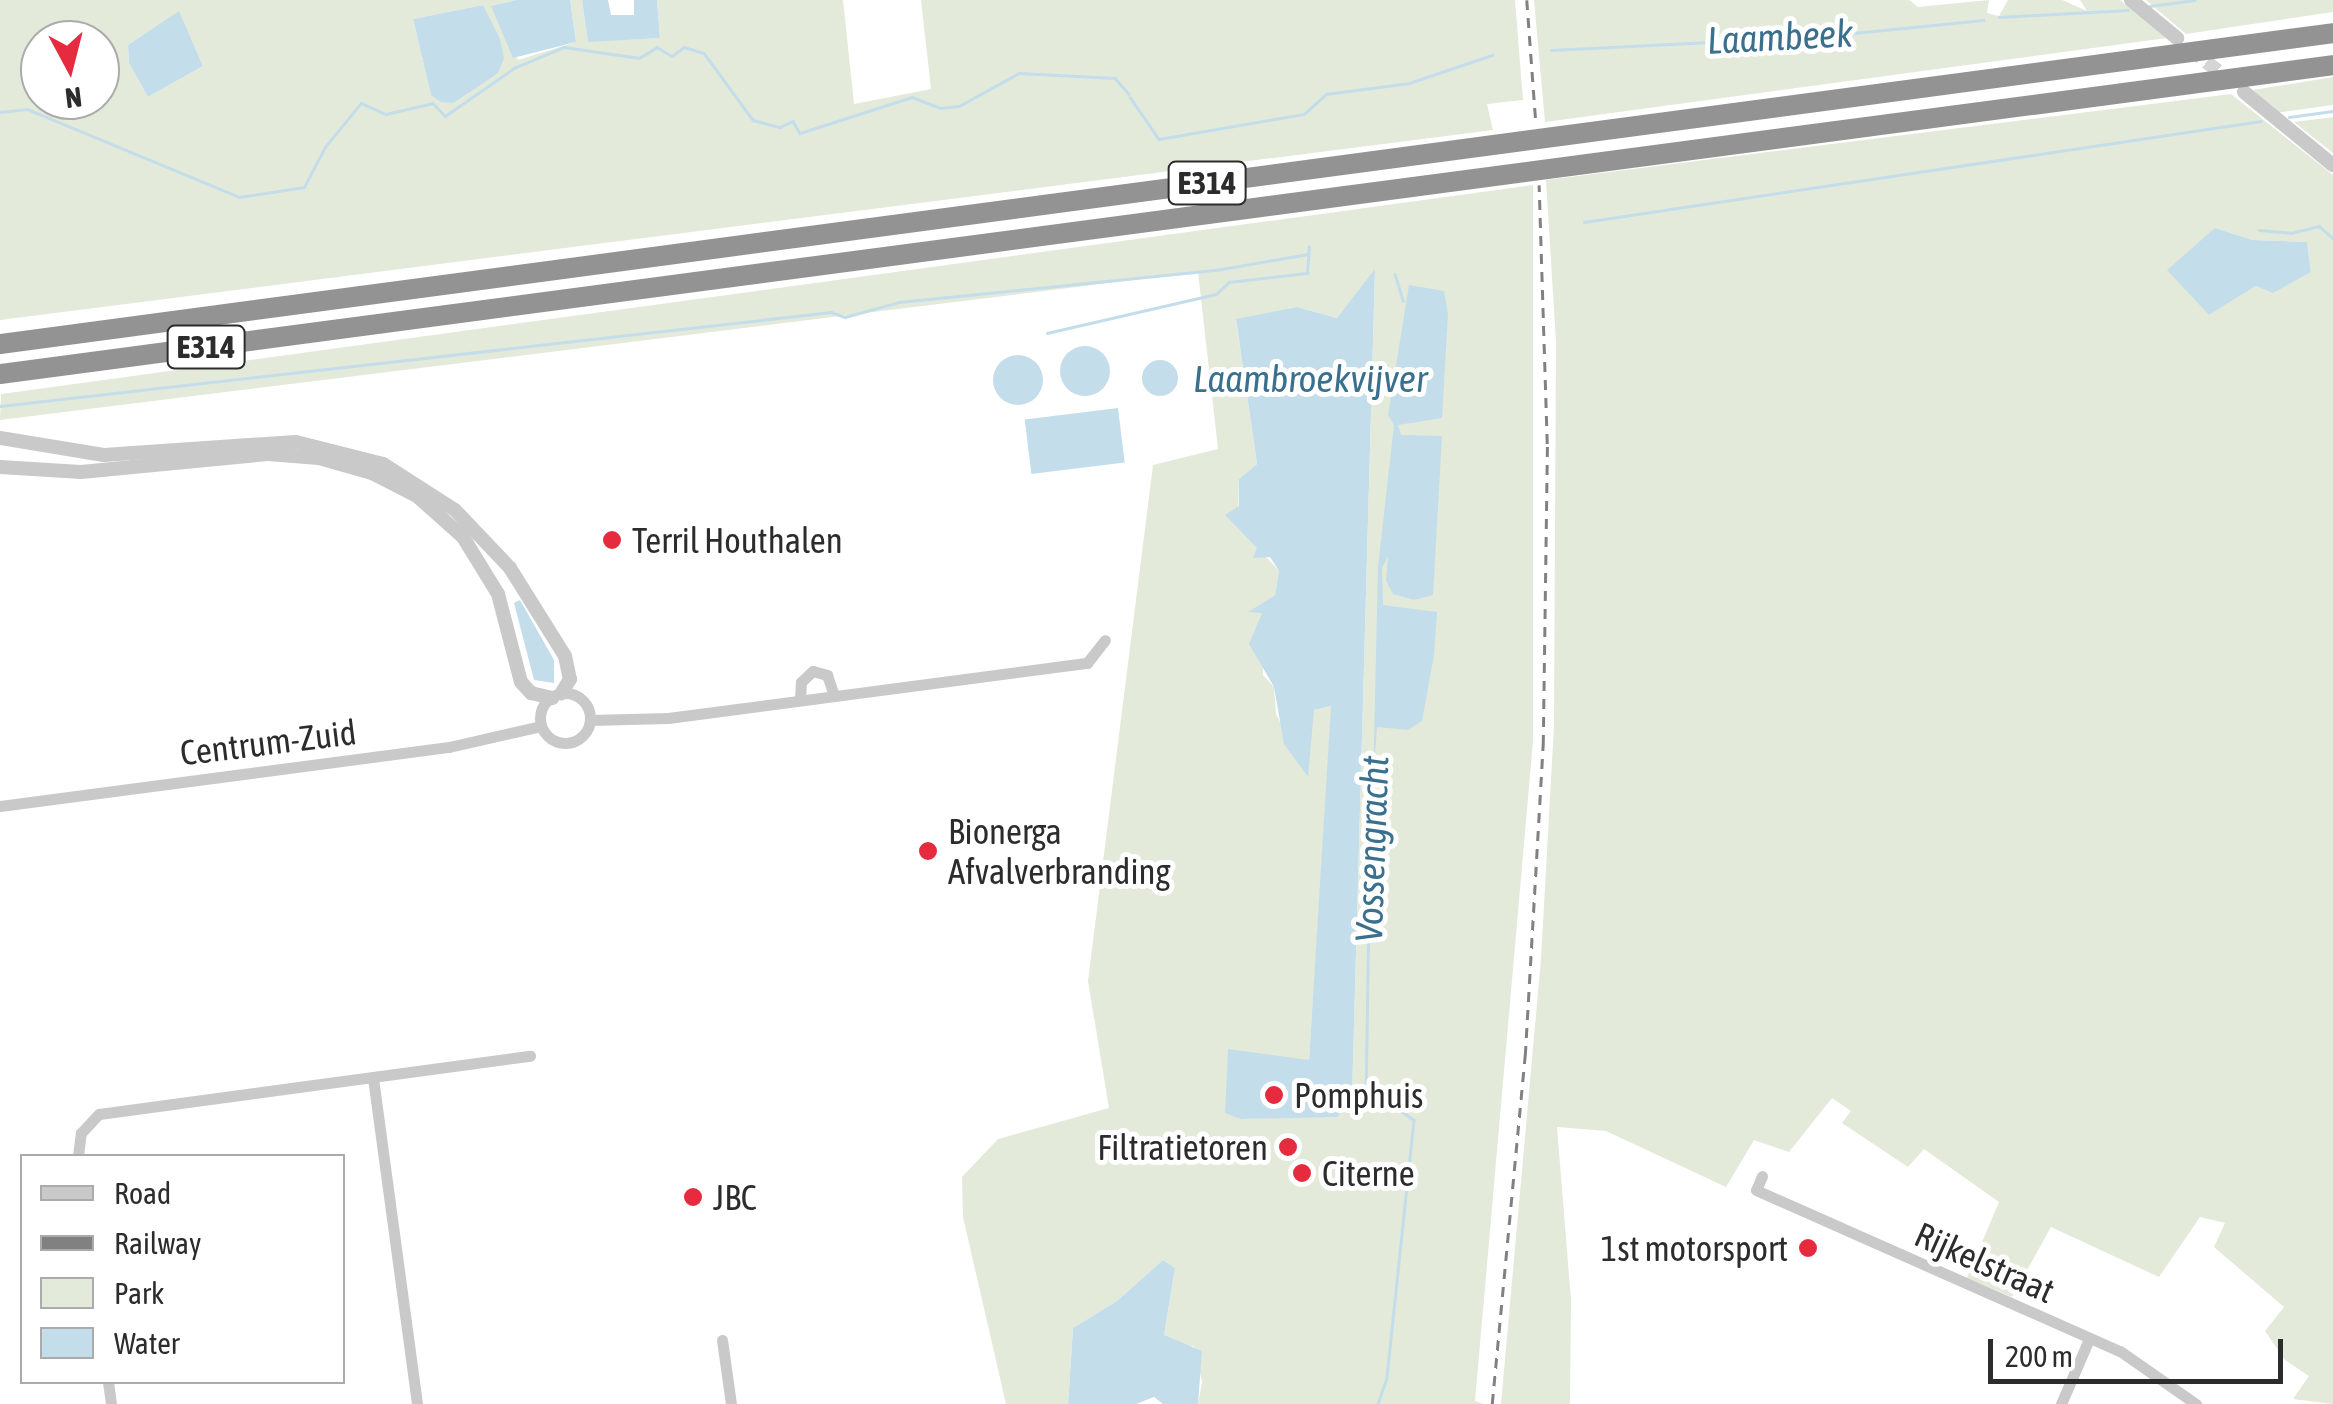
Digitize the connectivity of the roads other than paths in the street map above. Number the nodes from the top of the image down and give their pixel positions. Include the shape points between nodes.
1 (2131, 0) edge
2 (2333, 33) edge
3 (2177, 38) tunnel mouth
4 (2333, 65) edge
5 (2244, 92) tunnel mouth
6 (2333, 165) edge
7 (0, 344) edge
8 (61, 366) junction
9 (0, 374) edge
10 (0, 383) edge
11 (0, 438) edge
12 (0, 466) edge
13 (1105, 640) dead end
14 (834, 695) junction
15 (556, 696) junction
16 (800, 700) junction
17 (590, 720) junction
18 (542, 726) junction
19 (0, 806) edge
20 (530, 1056) dead end
21 (373, 1078) junction
22 (78, 1154) edge
23 (1762, 1176) dead end
24 (2090, 1339) junction
25 (722, 1340) dead end
26 (417, 1404) edge
27 (731, 1404) edge
28 (2060, 1404) edge
29 (2196, 1404) edge

1 - 3 street
2 - 7 highway, E314
4 - 8 highway, E314
5 - 6 street
8 - 9 highway, E314
8 - 10 highway, E314
11 - 15 street via 104,455 296,442 383,464 455,510 510,568 565,656 570,678
12 - 15 street via 70,472 284,454 372,473 417,496 463,536 498,594 521,682 531,693
13 - 14 street via 1087,663
14 - 16 street
14 - 16 street via 827,675 813,672 801,682
15 - 17 street via 582,700
15 - 18 street
16 - 17 street via 668,718
17 - 18 street via 586,732 569,743 555,741
18 - 19 street, Centrum-Zuid via 449,747
20 - 21 street
21 - 22 street via 99,1114 81,1133
21 - 26 street
23 - 24 street, Rijkelstraat via 1756,1190
24 - 28 street
24 - 29 street, Rijkelstraat via 2152,1368
25 - 27 street

